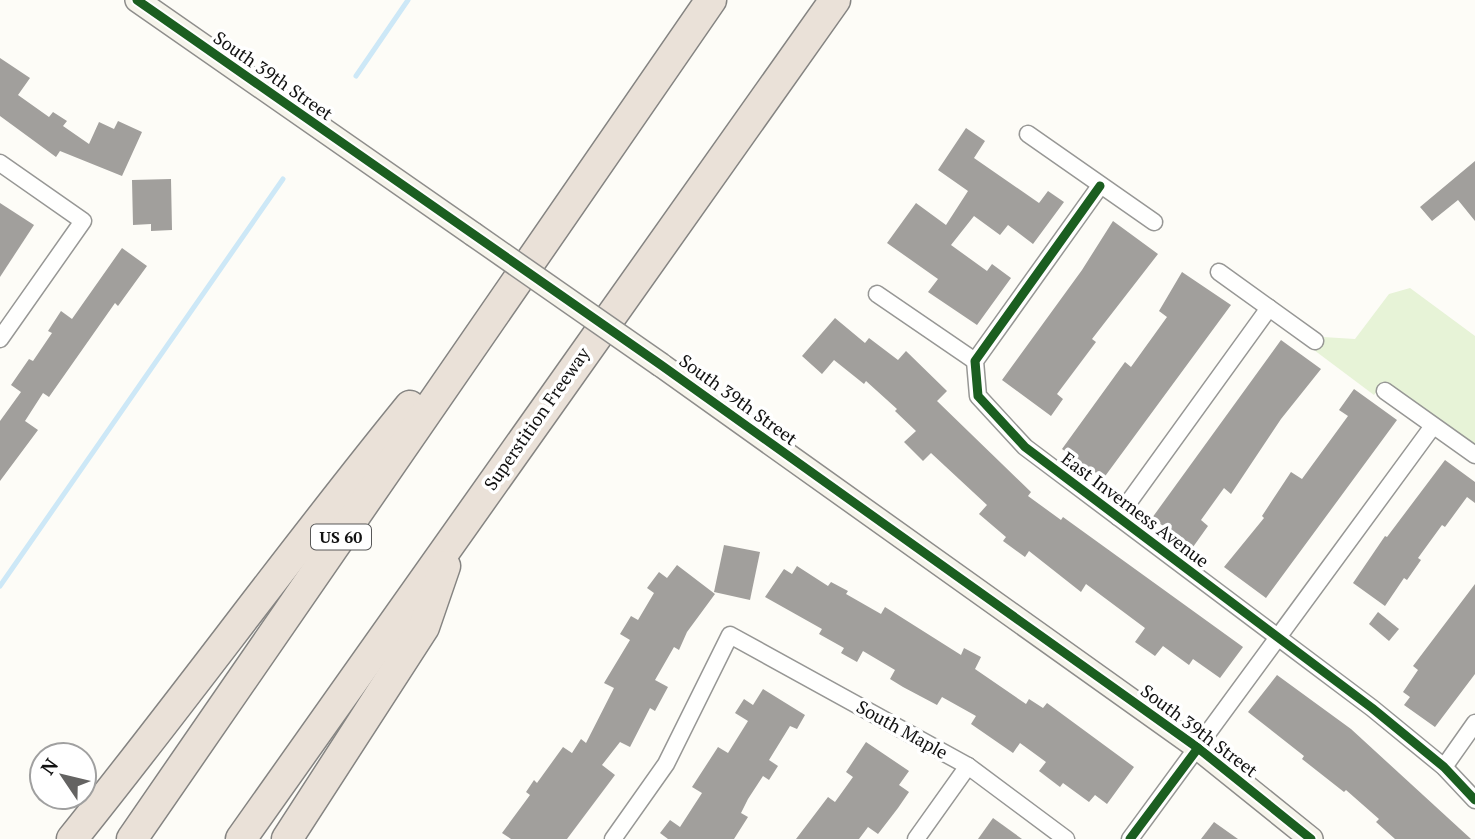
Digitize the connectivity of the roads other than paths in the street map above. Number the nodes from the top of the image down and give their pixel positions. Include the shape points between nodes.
1 (137, 0) edge
2 (711, 0) edge
3 (831, 5) edge
4 (1028, 134) dead end
5 (0, 163) edge
6 (1100, 186) junction
7 (1154, 222) dead end
8 (550, 235) junction
9 (1219, 272) dead end
10 (877, 293) dead end
11 (1269, 308) junction
12 (0, 339) edge
13 (1315, 341) dead end
14 (975, 361) junction
15 (1385, 391) dead end
16 (1433, 426) junction
17 (1475, 455) edge
18 (1118, 517) junction
19 (458, 529) junction
20 (1278, 636) junction
21 (1475, 723) edge
22 (1198, 748) junction
23 (968, 766) junction
24 (1444, 766) junction
25 (1475, 800) edge
26 (72, 839) edge
27 (132, 839) edge
28 (241, 839) edge
29 (287, 839) edge
30 (613, 839) edge
31 (916, 839) edge
32 (1066, 839) edge
33 (1130, 839) edge
34 (1311, 839) edge

1 - 22 street, South 39th Street, bridge via 661,365
2 - 8 highway, US 60
3 - 19 highway, Superstition Freeway
4 - 6 street
5 - 12 street via 83,221
6 - 7 street
6 - 14 street
8 - 26 highway via 323,513
8 - 27 highway, US 60
9 - 11 street
10 - 14 street
11 - 13 street
11 - 18 street, East Inverness Avenue
14 - 18 street, East Inverness Avenue via 978,396 1025,447
15 - 16 street
16 - 17 street
16 - 20 street
18 - 20 street, East Inverness Avenue
19 - 28 highway, Superstition Freeway
19 - 29 highway via 424,627
20 - 22 street
20 - 24 street, East Inverness Avenue
21 - 24 street
22 - 33 street
22 - 34 street, South 39th Street
23 - 30 street, South Maple via 730,635 666,764
23 - 31 street
23 - 32 street, South Maple
24 - 25 street, East Inverness Avenue

